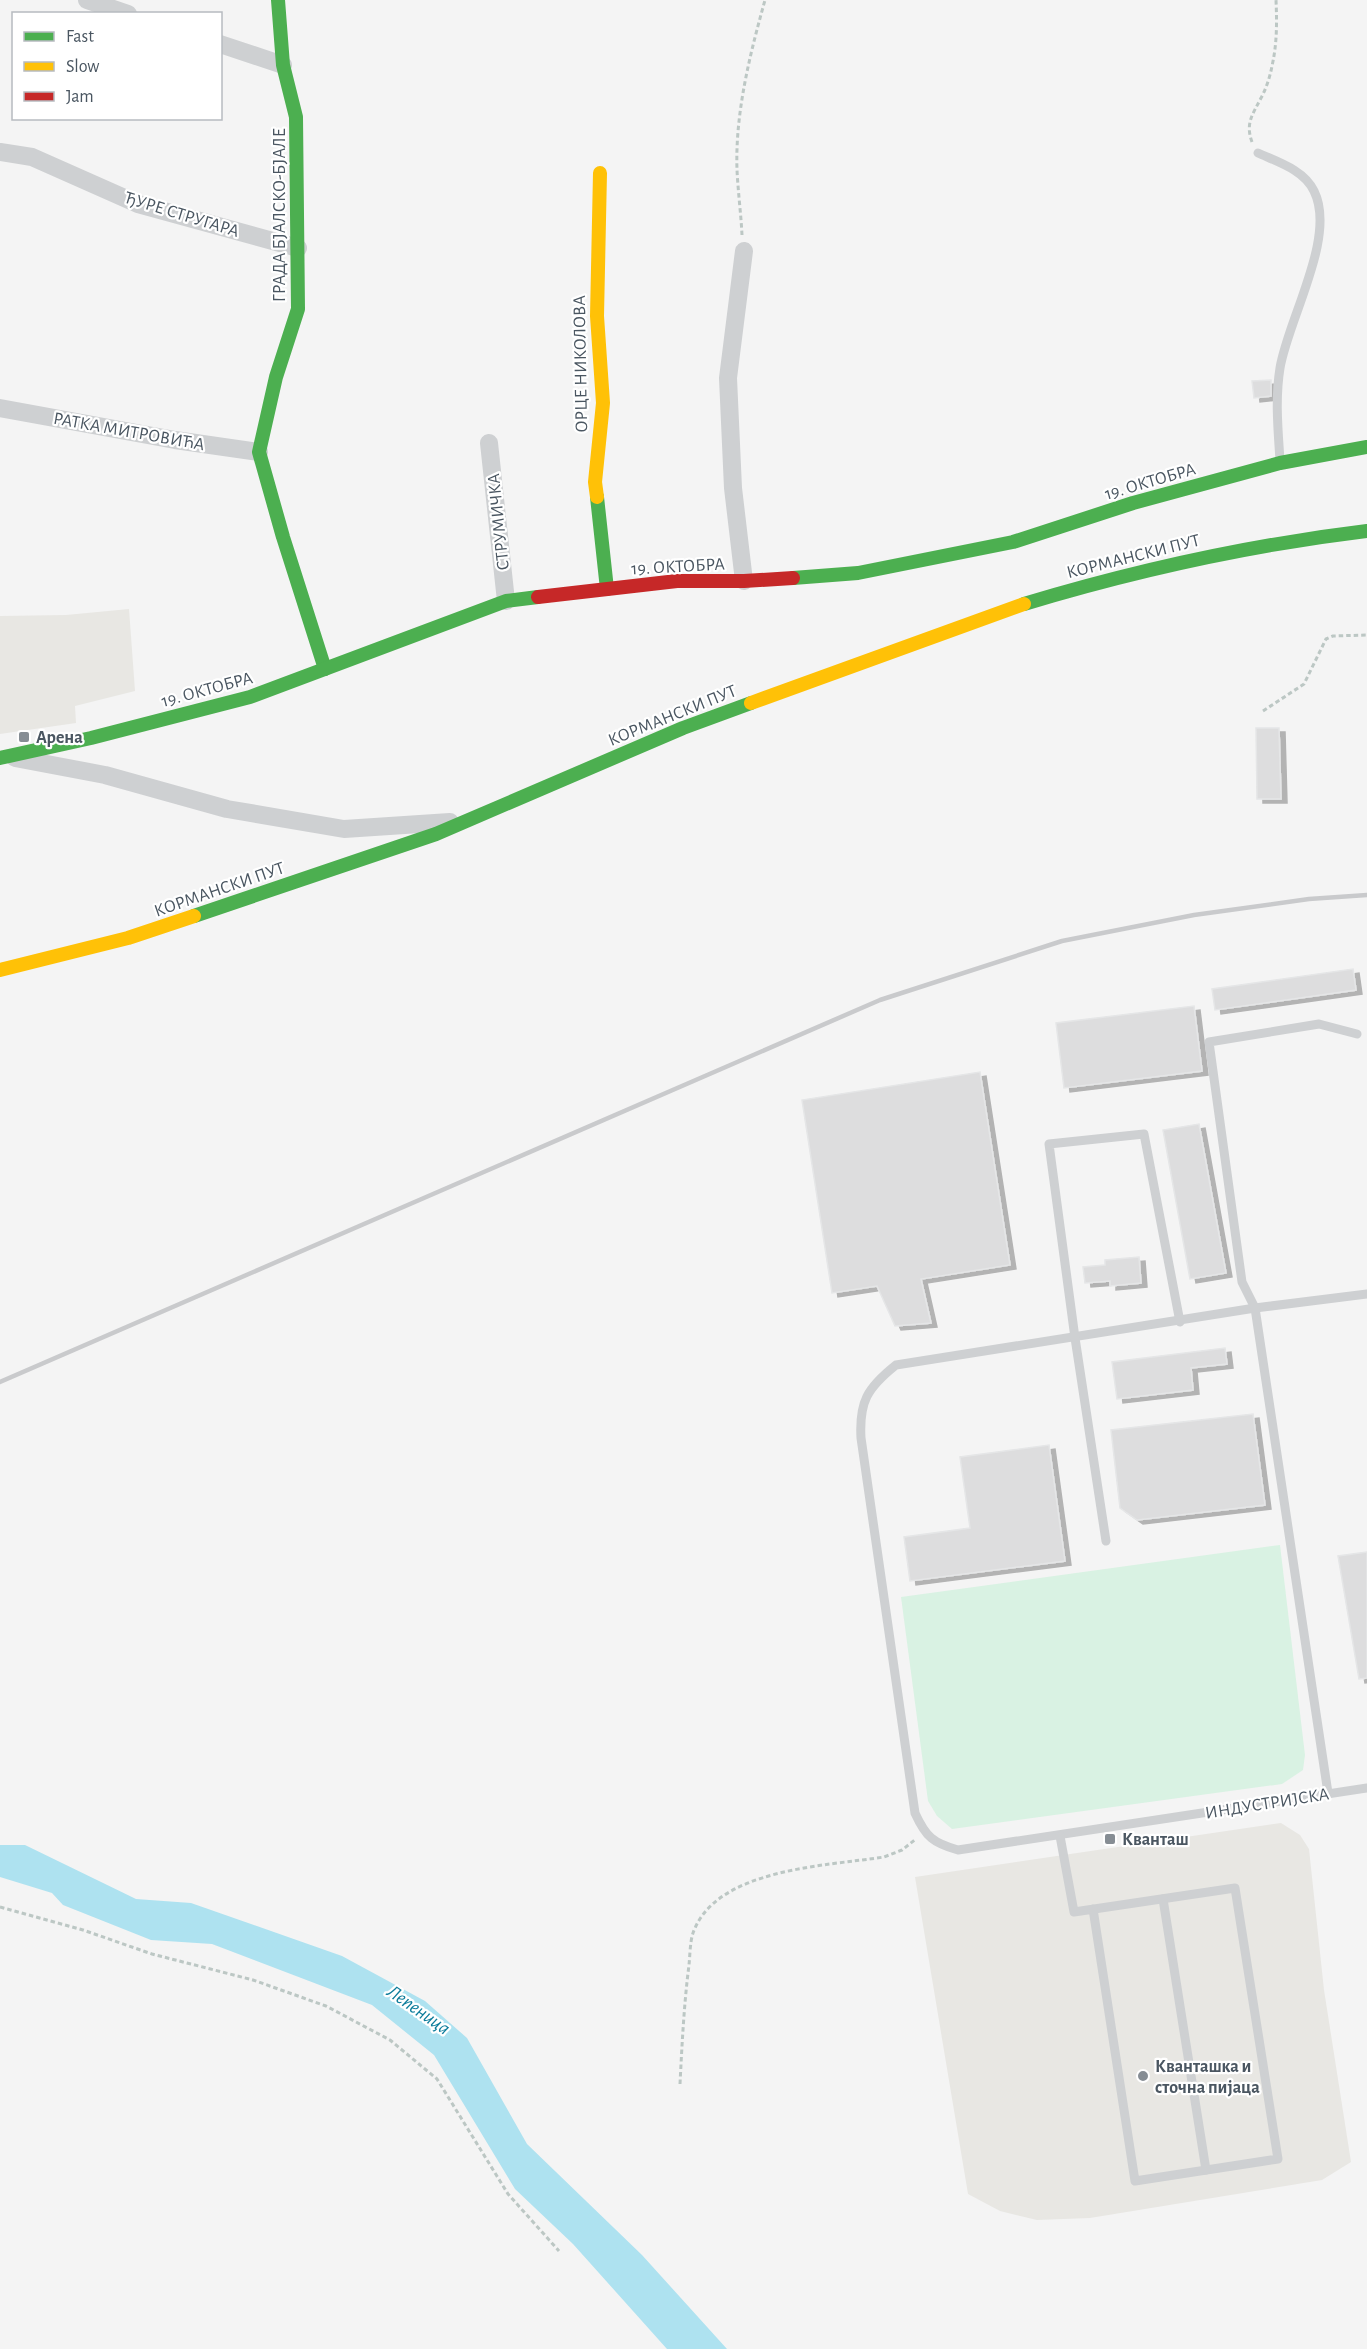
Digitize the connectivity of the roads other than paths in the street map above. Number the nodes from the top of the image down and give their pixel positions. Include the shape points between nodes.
1 (87, 0) edge
2 (278, 0) edge
3 (122, 12) edge
4 (222, 46) edge
5 (283, 65) junction
6 (0, 152) edge
7 (1258, 153) road end
8 (600, 173) dead end
9 (298, 248) junction
10 (744, 251) road end
11 (0, 408) edge
12 (489, 443) dead end
13 (1367, 447) edge
14 (259, 452) junction
15 (1280, 463) junction
16 (1367, 531) edge
17 (744, 581) junction
18 (607, 589) junction
19 (506, 601) junction
20 (325, 669) junction
21 (4, 758) edge
22 (467, 821) junction
23 (0, 970) edge
24 (1357, 1034) dead end
25 (1367, 1294) edge
26 (1255, 1308) junction
27 (1180, 1322) junction
28 (1075, 1338) junction
29 (1106, 1541) dead end
30 (1367, 1788) edge
31 (1328, 1793) junction
32 (1060, 1836) junction
33 (1163, 1899) junction
34 (1094, 1909) junction
35 (1206, 2170) junction

1 - 3 street
2 - 5 street, ГРАДА БЈАЛСКО-БЈАЛЕ
4 - 5 street
5 - 9 street, ГРАДА БЈАЛСКО-БЈАЛЕ via 296,117
6 - 9 street, ЂУРЕ СТРУГАРА via 32,157 138,204
7 - 15 lane via 1300,173 1314,190 1320,213 1316,255 1280,367
8 - 18 street, ОРЦЕ НИКОЛОВА via 597,316 603,403 595,482
9 - 14 street, ГРАДА БЈАЛСКО-БЈАЛЕ via 298,309 276,377
10 - 17 street via 728,378 733,488
11 - 14 street, РАТКА МИТРОВИЋА
12 - 19 street, СТРУМИЧКА
13 - 15 street, 19. ОКТОБРА
14 - 20 street, ГРАДА БЈАЛСКО-БЈАЛЕ
15 - 17 street, 19. ОКТОБРА via 1133,503 1013,542 858,573
16 - 22 street, КОРМАНСКИ ПУТ via 1234,550 1103,580 1009,608 683,728
17 - 18 street, 19. ОКТОБРА via 677,581
18 - 19 street, 19. ОКТОБРА
19 - 20 street, 19. ОКТОБРА
20 - 21 street, 19. ОКТОБРА via 250,697
21 - 22 street via 105,775 227,809 344,829
22 - 23 street, КОРМАНСКИ ПУТ via 128,938
24 - 26 lane via 1319,1023 1209,1042 1242,1282
25 - 26 lane
26 - 27 lane
26 - 31 lane
27 - 28 lane
27 - 28 lane via 1144,1134 1049,1144
28 - 29 lane
28 - 32 lane, ИНДУСТРИЈСКА via 896,1365 871,1387 860,1419 915,1813 923,1831 938,1844 958,1850
30 - 31 lane, ИНДУСТРИЈСКА
31 - 32 lane, ИНДУСТРИЈСКА
32 - 34 lane via 1074,1912
33 - 34 lane
33 - 35 lane
33 - 35 lane via 1235,1888 1278,2159
34 - 35 lane via 1135,2181

